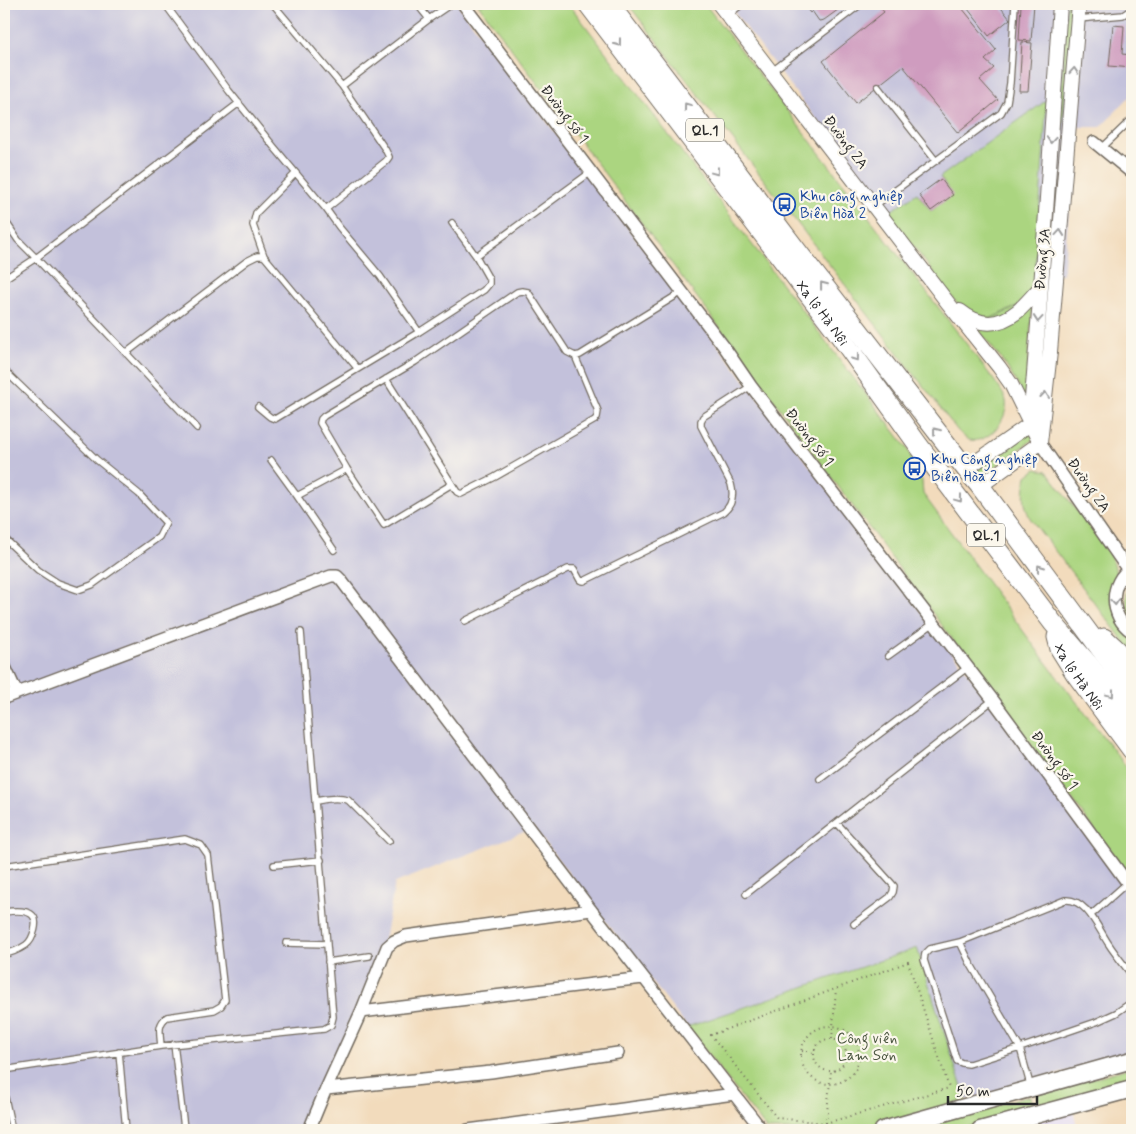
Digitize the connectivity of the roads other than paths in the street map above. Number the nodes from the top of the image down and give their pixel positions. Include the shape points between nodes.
1 (165, 4) edge
2 (273, 4) edge
3 (417, 4) edge
4 (451, 4) edge
5 (463, 4) edge
6 (588, 4) edge
7 (609, 4) edge
8 (742, 4) edge
9 (861, 4) edge
10 (1014, 4) edge
11 (1060, 4) edge
12 (1080, 4) edge
13 (724, 9) edge
14 (1132, 9) edge
15 (429, 19) junction
16 (1078, 19) junction
17 (771, 72) junction
18 (342, 86) junction
19 (878, 87) dead end
20 (239, 103) junction
21 (1132, 119) edge
22 (1098, 145) joint
23 (936, 161) junction
24 (591, 172) junction
25 (296, 173) junction
26 (1132, 174) edge
27 (874, 206) junction
28 (326, 209) junction
29 (4, 219) edge
30 (452, 222) dead end
31 (264, 256) junction
32 (476, 256) junction
33 (36, 258) junction
34 (4, 280) edge
35 (1041, 287) junction
36 (682, 292) junction
37 (948, 303) junction
38 (420, 332) junction
39 (126, 353) junction
40 (574, 356) junction
41 (358, 369) junction
42 (4, 370) edge
43 (386, 379) junction
44 (751, 386) junction
45 (258, 407) dead end
46 (1030, 424) junction
47 (197, 428) dead end
48 (1040, 443) junction
49 (271, 460) dead end
50 (348, 469) junction
51 (966, 470) junction
52 (452, 484) junction
53 (980, 486) junction
54 (297, 496) junction
55 (4, 538) edge
56 (334, 550) dead end
57 (1130, 569) edge
58 (1069, 607) junction
59 (465, 621) dead end
60 (934, 623) junction
61 (1053, 624) junction
62 (302, 632) dead end
63 (1132, 632) edge
64 (888, 656) dead end
65 (4, 665) edge
66 (968, 667) junction
67 (1132, 670) edge
68 (17, 693) junction
69 (1132, 694) edge
70 (4, 698) edge
71 (993, 700) junction
72 (1132, 722) edge
73 (1132, 750) edge
74 (820, 779) dead end
75 (316, 801) junction
76 (836, 823) junction
77 (389, 841) dead end
78 (321, 860) junction
79 (274, 864) dead end
80 (4, 866) edge
81 (1130, 886) edge
82 (746, 894) dead end
83 (591, 910) junction
84 (4, 912) edge
85 (1091, 915) junction
86 (854, 924) dead end
87 (960, 942) junction
88 (286, 943) dead end
89 (327, 944) junction
90 (4, 954) edge
91 (369, 956) dead end
92 (328, 962) junction
93 (1132, 975) edge
94 (644, 978) junction
95 (1132, 1002) edge
96 (361, 1012) junction
97 (174, 1044) junction
98 (161, 1046) junction
99 (1020, 1048) junction
100 (119, 1052) junction
101 (618, 1053) dead end
102 (1132, 1060) edge
103 (4, 1070) edge
104 (326, 1089) junction
105 (1031, 1089) junction
106 (1132, 1089) edge
107 (4, 1093) edge
108 (734, 1094) junction
109 (1039, 1114) junction
110 (184, 1128) dead end
111 (12, 1130) edge
112 (126, 1130) edge
113 (309, 1130) edge
114 (468, 1130) edge
115 (762, 1130) edge
116 (883, 1130) edge
117 (980, 1130) edge

1 - 20 lane
2 - 18 lane
3 - 15 lane
4 - 15 lane
5 - 24 street, Đường số 1
6 -> 61 highway, Xa lộ Hà Nội / QL.1 via 836,329
51 -> 7 highway, Xa lộ Hà Nội / QL.1
8 - 13 lane
9 - 17 lane
10 - 23 lane via 1007,102 1001,113
11 -> 35 street, Đường 3A
12 - 16 street, Đường 3A
13 - 17 street, Đường 2A
14 - 16 lane via 1123,15
15 - 18 lane
48 -> 16 street, Đường 3A
17 - 27 street, Đường 2A
18 - 28 lane via 389,157
19 - 23 lane
20 - 25 lane
20 - 33 lane
21 - 22 lane
22 - 26 street
23 - 27 lane
24 - 32 lane
24 - 36 street, Đường số 1
25 - 28 lane
25 - 31 lane via 256,213 253,225
27 - 37 street, Đường 2A
28 - 38 lane
29 - 33 lane
30 - 32 lane
31 - 39 lane via 247,261
31 - 41 lane
32 - 38 lane via 488,279 484,290
33 - 34 lane
33 - 39 lane
35 - 37 street via 1019,310 991,323 975,321
35 -> 46 street, Đường 3A
36 - 40 lane
36 - 44 street, Đường số 1
37 - 46 street, Đường 2A via 1011,384
38 - 41 lane
39 - 47 lane
40 - 43 lane via 568,352 528,292 522,291
40 - 52 lane via 598,411 595,420 461,494
41 - 45 lane via 275,419
42 - 55 lane via 166,522 159,537 92,586 78,590 58,583 38,570
43 - 50 lane via 321,420 320,424
43 - 52 lane
44 - 59 lane via 701,421 731,484 732,500 724,512 584,581 574,569 568,568
44 - 60 street, Đường số 1
46 - 48 street, Đường 2A
46 - 51 street
48 - 53 street
48 - 57 street, Đường 2A
49 - 54 lane
50 - 52 lane via 384,525
50 - 54 lane
51 - 53 highway, QL.1
58 -> 53 highway, Xa lộ Hà Nội / QL.1
54 - 56 lane
57 -> 63 street via 1119,580 1114,605 1118,618
58 - 67 highway, Xa lộ Hà Nội / QL.1 via 1118,651
58 - 69 highway, Xa lộ Hà Nội / QL.1
60 - 64 lane
60 - 66 street, Đường số 1
61 -> 72 highway, Xa lộ Hà Nội / QL.1
61 - 73 highway, Xa lộ Hà Nội / QL.1 via 1060,649
62 - 75 lane
65 - 68 street
66 - 71 street, Đường số 1
66 - 74 lane
68 - 70 street
68 - 83 street via 337,576
71 - 76 lane
71 - 81 street, Đường số 1
75 - 77 lane via 329,798 348,800
75 - 78 lane
76 - 82 lane
76 - 86 lane via 894,886 890,897
78 - 79 lane
78 - 89 lane
80 - 98 lane via 184,839 201,845 208,855 224,1000 214,1010 163,1020
81 - 85 lane
83 - 94 street
83 - 96 street via 394,940 387,947
84 - 90 lane via 20,911 31,914 35,920 34,932 26,945
85 - 87 lane via 1076,902 1065,900
85 - 93 lane
87 - 99 lane
87 - 99 lane via 930,949 924,960 957,1061 969,1064
88 - 89 lane
89 - 92 lane
91 - 92 lane
92 - 97 lane via 333,1017 324,1030
94 - 96 street
94 - 108 street
95 - 99 lane via 1096,1022
96 - 104 street
97 - 98 lane
97 - 110 lane
98 - 100 lane
99 - 105 lane
100 - 103 lane
100 - 112 lane
101 - 104 street via 491,1072
102 - 105 main road
104 - 113 street
105 - 109 main road
105 - 116 main road
106 - 109 main road
107 - 111 lane
108 - 114 street
108 - 115 street
109 - 117 main road

